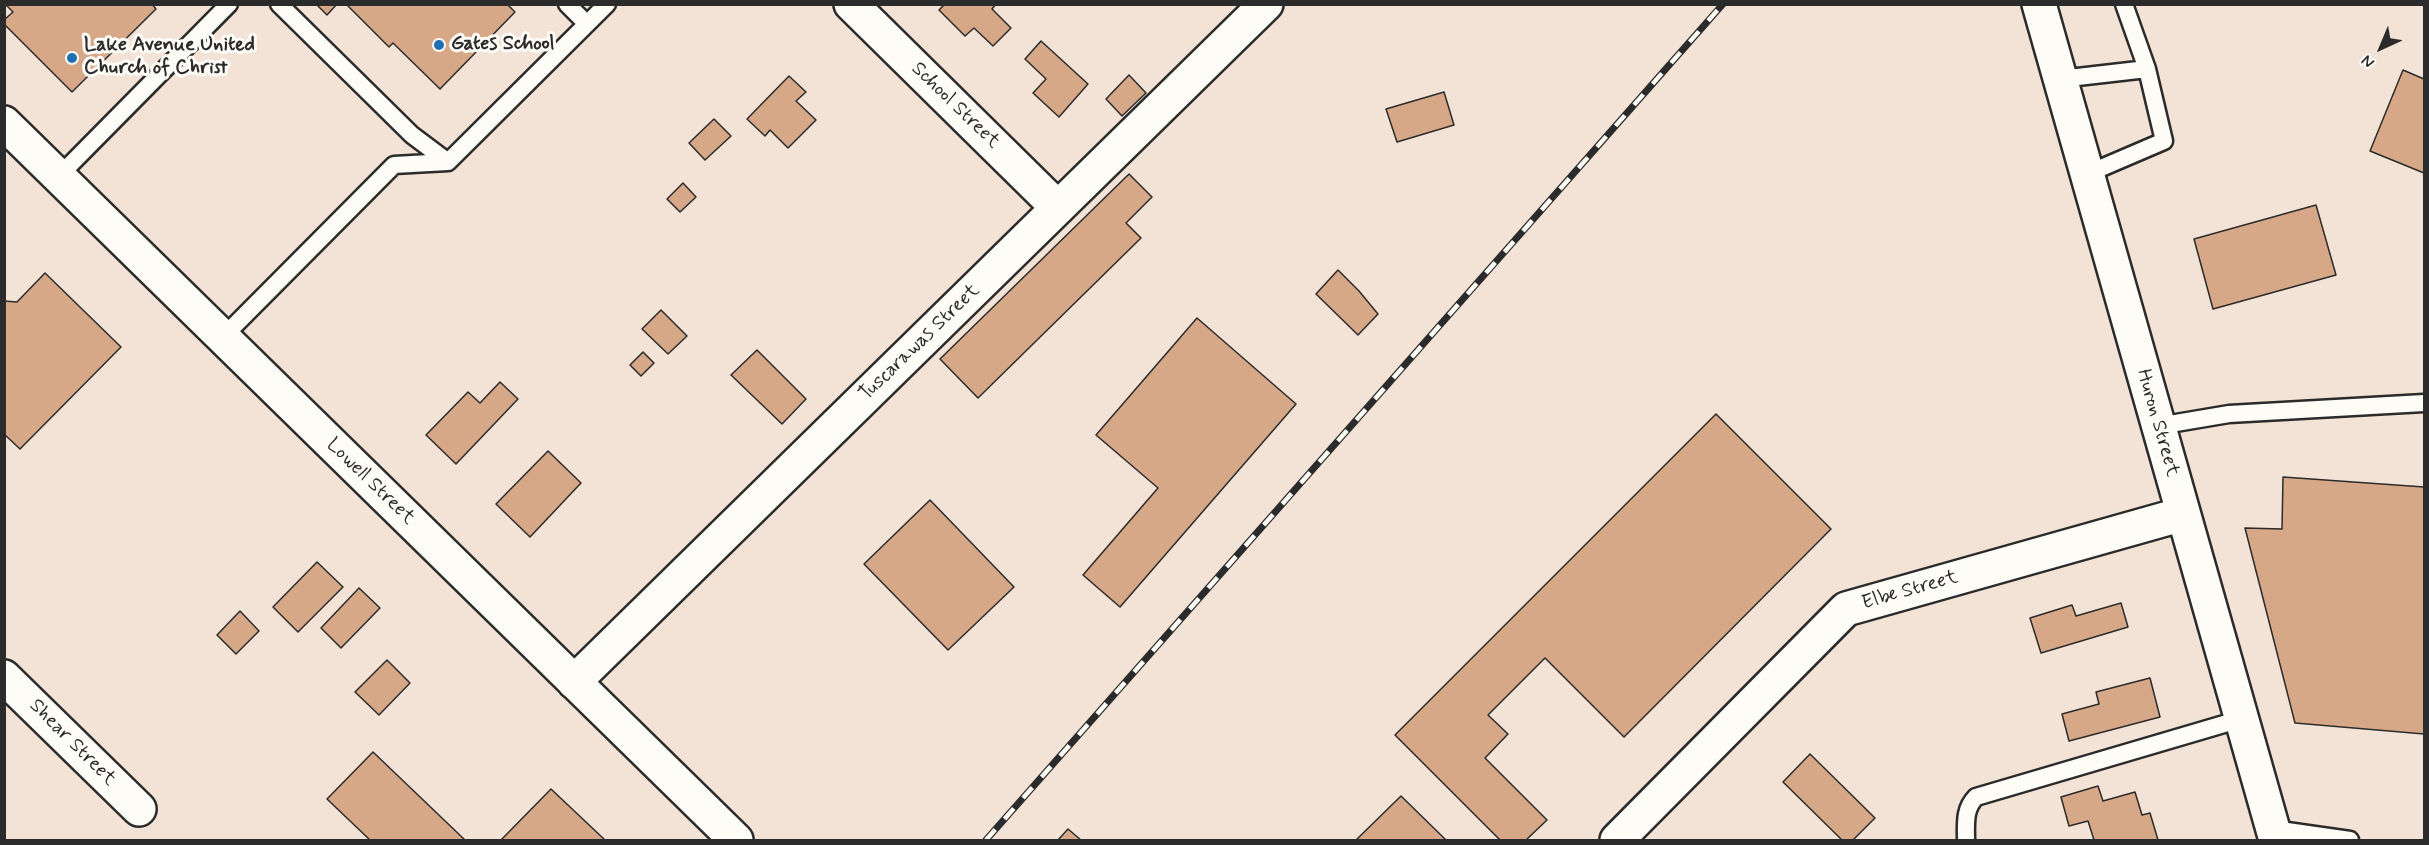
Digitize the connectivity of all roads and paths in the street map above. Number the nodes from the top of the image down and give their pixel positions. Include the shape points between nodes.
1 (229, 4) edge
2 (279, 4) edge
3 (567, 4) edge
4 (607, 4) edge
5 (851, 4) edge
6 (1266, 4) edge
7 (2039, 4) edge
8 (2124, 4) edge
9 (587, 24) junction
10 (2147, 69) junction
11 (2060, 79) junction
12 (4, 123) edge
13 (447, 162) junction
14 (2087, 174) junction
15 (59, 176) junction
16 (1058, 208) junction
17 (222, 338) junction
18 (2424, 403) edge
19 (2158, 426) junction
20 (2183, 514) junction
21 (4, 677) edge
22 (574, 682) junction
23 (2241, 719) junction
24 (139, 809) dead end
25 (2275, 835) edge
26 (736, 840) edge
27 (1617, 840) edge
28 (1966, 840) edge
29 (2350, 840) edge

1 - 15 lane
2 - 13 lane via 412,135
3 - 9 lane
4 - 9 lane
5 - 16 street, School Street
6 - 16 street, Tuscarawas Street
7 - 11 street, Huron Street
8 - 10 lane
9 - 13 lane
10 - 11 lane
10 - 14 lane via 2164,141
11 - 14 street, Huron Street
12 - 15 street, Lowell Street
13 - 17 lane via 394,165
14 - 19 street, Huron Street
15 - 17 street, Lowell Street
16 - 22 street, Tuscarawas Street
17 - 22 street, Lowell Street
18 - 19 lane via 2229,414
19 - 20 street, Huron Street
20 - 23 street, Huron Street
20 - 27 street, Elbe Street via 1846,609
21 - 24 street, Shear Street
22 - 26 street, Lowell Street
23 - 25 street, Huron Street
23 - 28 lane via 1976,797 1966,816
25 - 29 lane

